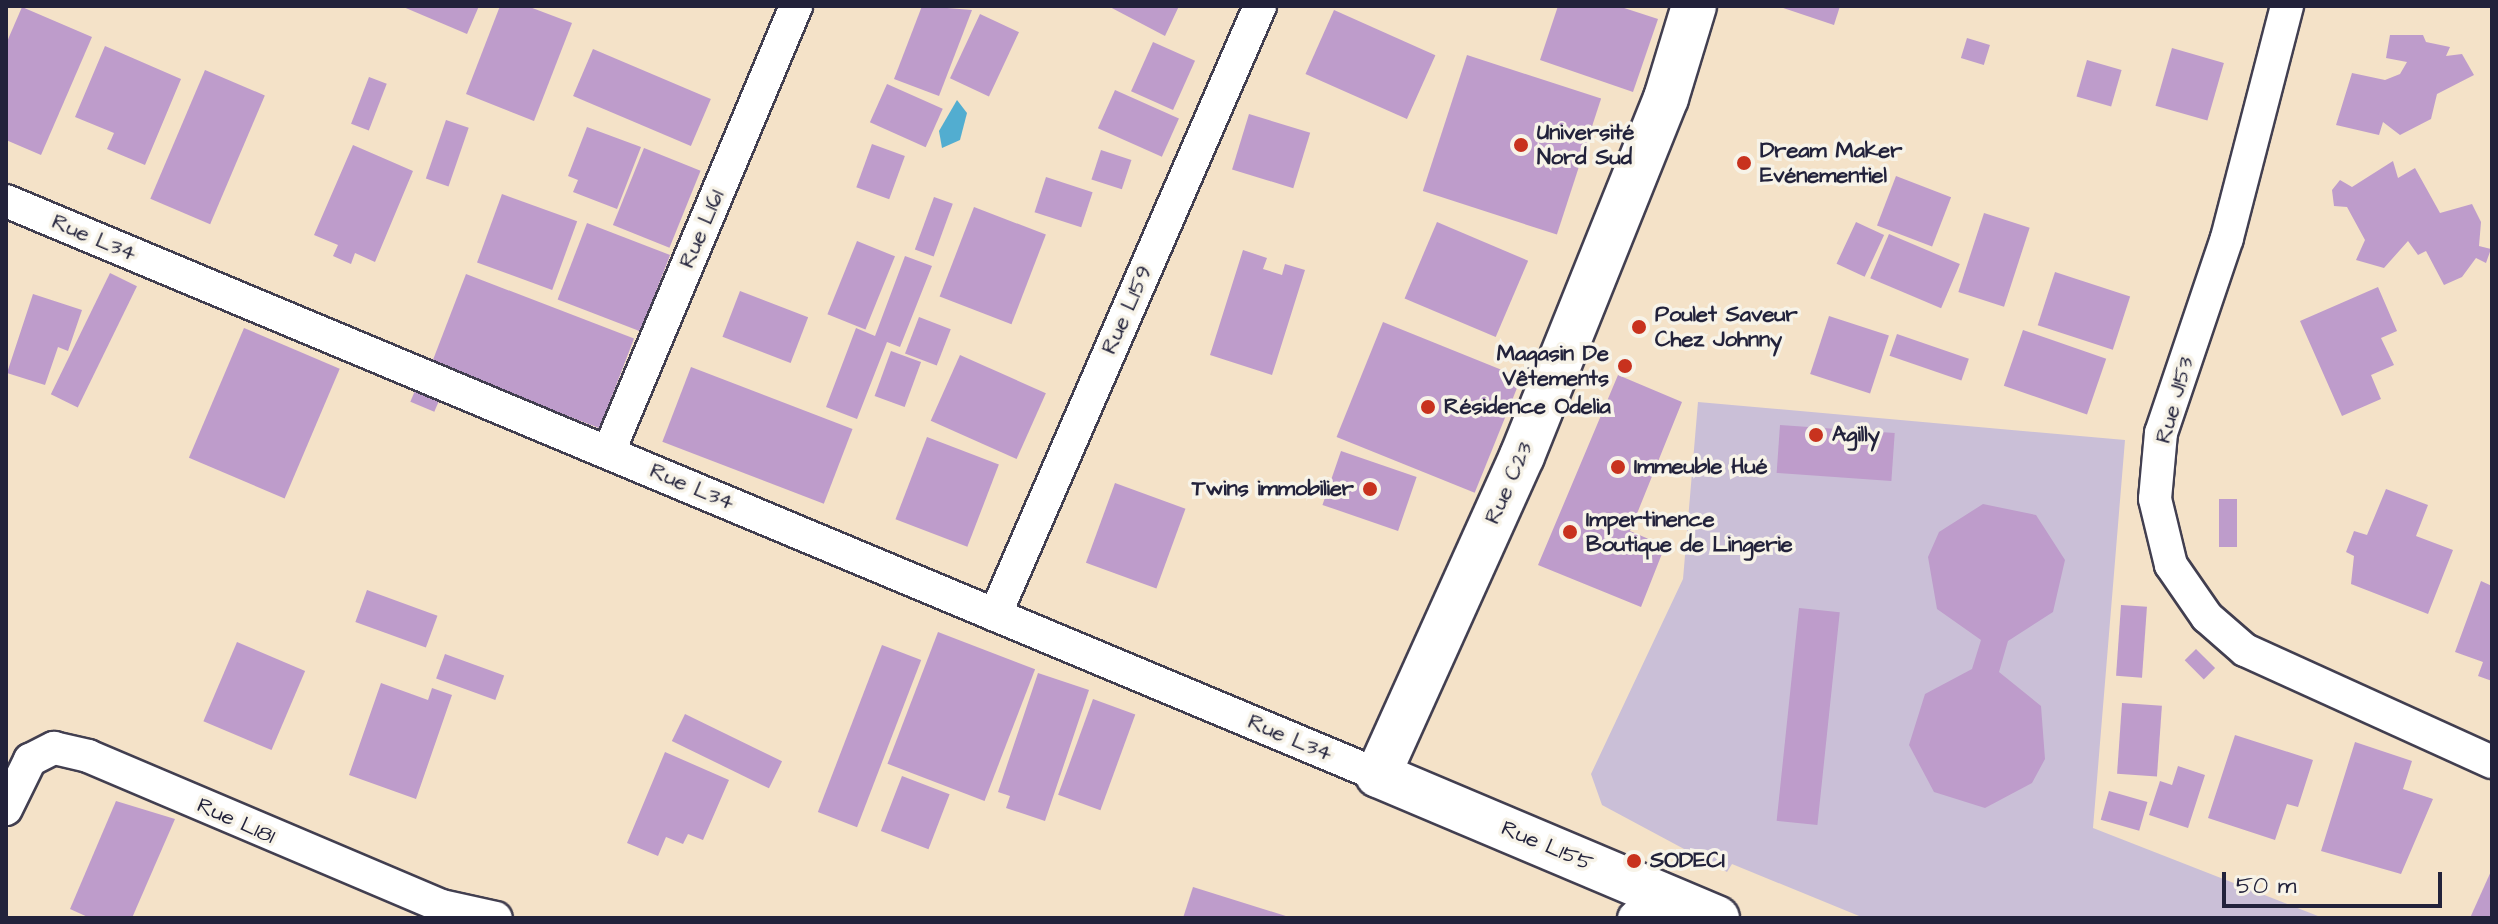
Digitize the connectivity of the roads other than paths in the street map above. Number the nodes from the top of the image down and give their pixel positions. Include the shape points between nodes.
1 (796, 6) edge
2 (1260, 6) edge
3 (1694, 6) edge
4 (2287, 6) edge
5 (6, 201) edge
6 (609, 451) junction
7 (995, 615) junction
8 (18, 751) edge
9 (2492, 762) edge
10 (1378, 775) junction
11 (6, 809) edge
12 (1646, 906) edge
13 (496, 918) edge
14 (1717, 918) edge

1 - 6 street, Rue L161
2 - 7 street, Rue L159
3 - 10 street, Rue C23 via 1666,98 1522,456
4 - 9 street, Rue J153 via 2227,238 2161,433 2155,499 2171,565 2207,617 2245,650
5 - 6 street, Rue L34
6 - 7 street, Rue L34
7 - 10 street, Rue L34
8 - 11 street, Rue L181
8 - 13 street, Rue L181 via 54,748 88,756 372,878
10 - 12 street, Rue L155
12 - 14 street, Rue L155

